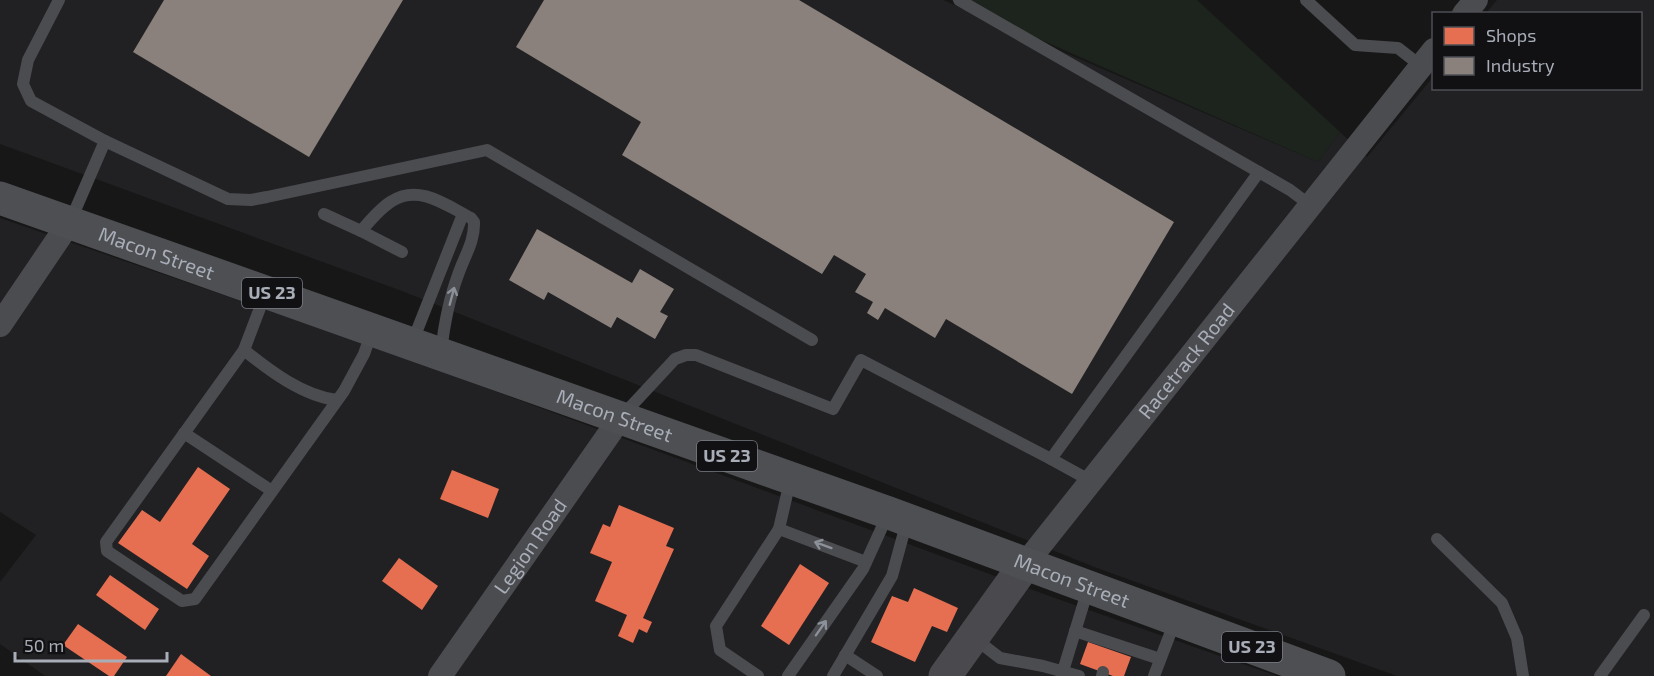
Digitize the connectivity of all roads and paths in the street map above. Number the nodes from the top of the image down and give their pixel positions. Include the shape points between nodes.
1 (59, 0) edge
2 (959, 0) edge
3 (1306, 0) edge
4 (1476, 0) edge
5 (1466, 12) edge
6 (1427, 58) edge
7 (105, 141) junction
8 (1259, 172) junction
9 (0, 198) edge
10 (1310, 205) junction
11 (463, 213) junction
12 (324, 214) dead end
13 (69, 223) junction
14 (361, 231) junction
15 (402, 252) dead end
16 (266, 291) junction
17 (0, 325) edge
18 (373, 329) junction
19 (812, 340) dead end
20 (426, 348) junction
21 (244, 350) junction
22 (337, 400) junction
23 (621, 417) junction
24 (184, 433) junction
25 (1051, 459) junction
26 (791, 479) junction
27 (1091, 481) junction
28 (272, 491) junction
29 (898, 517) junction
30 (779, 529) junction
31 (1437, 539) dead end
32 (866, 562) junction
33 (1026, 563) junction
34 (1089, 586) junction
35 (1644, 615) dead end
36 (1176, 618) junction
37 (1075, 631) junction
38 (973, 637) junction
39 (845, 655) junction
40 (1160, 659) junction
41 (1036, 671) edge
42 (1063, 671) junction
43 (440, 676) edge
44 (758, 676) edge
45 (788, 676) edge
46 (833, 676) edge
47 (877, 676) edge
48 (945, 676) edge
49 (1079, 676) edge
50 (1154, 676) edge
51 (1326, 676) edge
52 (1523, 676) edge
53 (1600, 676) edge

1 - 7 lane via 28,60 23,84 31,101
2 - 8 lane
3 - 6 lane via 1355,45 1398,48
4 - 5 street
6 - 10 street, Racetrack Road
7 - 13 lane
7 - 19 lane via 228,199 251,200 487,150
8 - 10 lane
8 - 25 lane
9 - 13 main road, Macon Street / US 23
10 - 27 street, Racetrack Road
11 - 14 lane via 425,195 411,194 391,201
11 - 20 lane
20 -> 11 lane via 444,328 457,276 473,236 474,222
12 - 14 lane
13 - 16 main road, Macon Street / US 23
13 - 17 street
14 - 15 lane
16 - 18 main road, Macon Street / US 23
16 - 21 lane
18 - 20 main road, Macon Street / US 23
18 - 22 lane via 364,354
20 - 23 main road, Macon Street / US 23
21 - 22 lane via 308,392
21 - 24 lane
22 - 28 lane
23 - 25 lane via 675,359 686,355 696,355 832,409 861,360
23 - 26 main road, Macon Street / US 23
23 - 43 street, Legion Road
24 - 28 lane
24 - 28 lane via 106,542 107,551 182,601 195,599
25 - 27 lane
26 - 29 main road, Macon Street / US 23
26 - 30 lane
27 - 33 street, Racetrack Road
29 - 32 lane
29 - 33 main road, Macon Street / US 23
29 - 39 lane via 892,576
32 -> 30 lane
30 - 44 lane via 716,626 720,650
31 - 52 lane via 1502,603 1517,638
45 -> 32 lane
33 - 34 main road, Macon Street / US 23
33 - 38 street, Racetrack Road
34 - 36 main road, Macon Street / US 23
34 - 37 lane
35 - 53 lane
36 - 40 lane
36 - 51 main road, Macon Street / US 23
37 - 40 lane via 1112,647
37 - 42 lane
38 - 41 lane via 1000,658
38 - 48 street, Racetrack Road
39 - 46 lane
39 - 47 lane
40 - 50 lane
41 - 42 lane
42 - 49 lane

